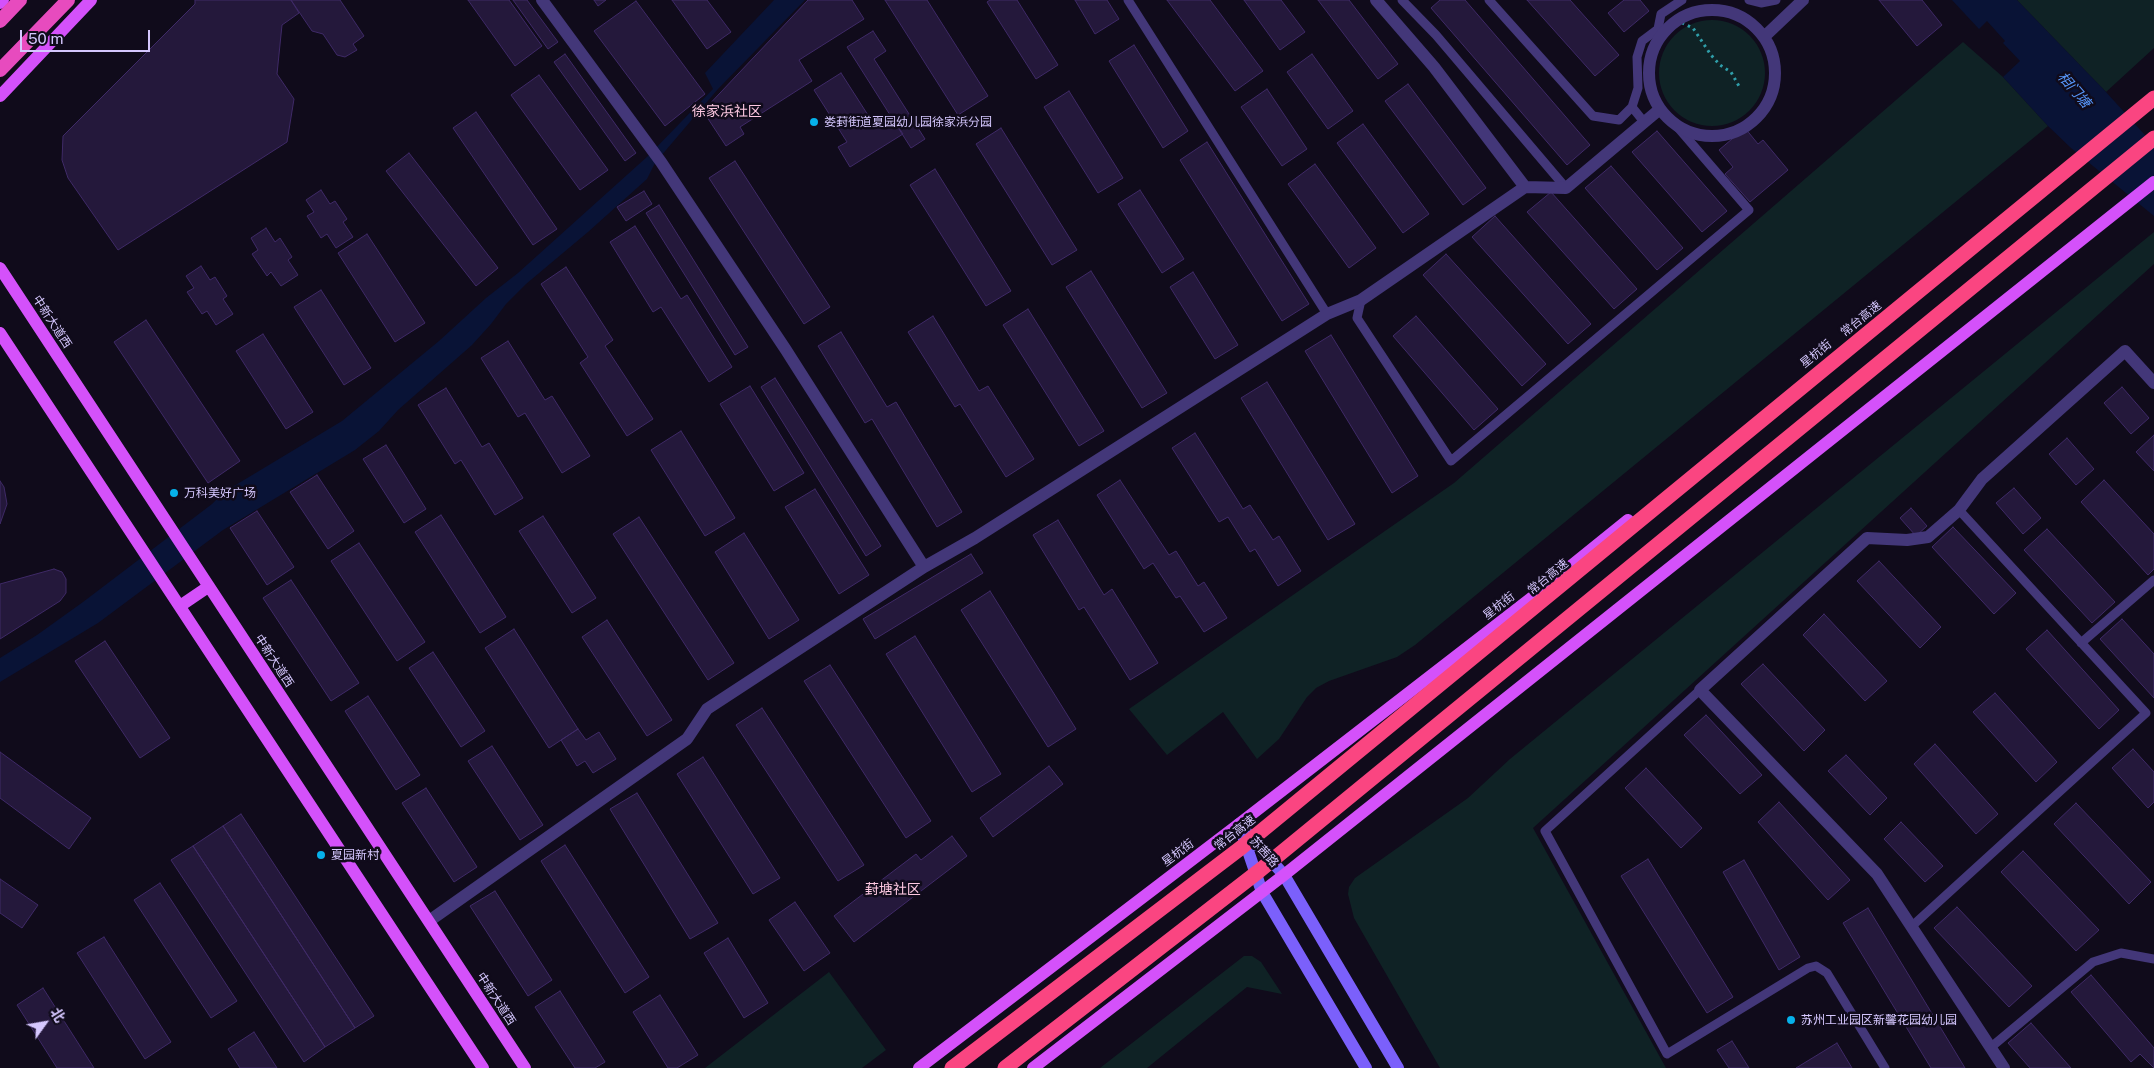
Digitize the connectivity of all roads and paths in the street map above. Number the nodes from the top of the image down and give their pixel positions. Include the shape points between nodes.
1 (3, 0) edge
2 (20, 0) edge
3 (68, 0) edge
4 (91, 0) edge
5 (542, 0) edge
6 (1128, 0) edge
7 (1376, 0) edge
8 (1402, 0) edge
9 (1490, 0) edge
10 (1682, 0) edge
11 (1749, 0) edge
12 (1776, 0) edge
13 (1803, 0) edge
14 (0, 3) edge
15 (1676, 20) junction
16 (0, 21) edge
17 (1660, 31) junction
18 (1764, 36) junction
19 (0, 70) edge
20 (1740, 88) dead end
21 (2154, 94) edge
22 (0, 96) edge
23 (2154, 98) edge
24 (1632, 107) junction
25 (1660, 109) junction
26 (1644, 122) junction
27 (1674, 123) junction
28 (2154, 138) edge
29 (2154, 182) edge
30 (1525, 187) junction
31 (1566, 188) junction
32 (0, 268) edge
33 (1361, 300) junction
34 (1328, 314) junction
35 (0, 333) edge
36 (2154, 382) edge
37 (1960, 510) junction
38 (924, 567) junction
39 (2154, 580) edge
40 (208, 586) junction
41 (180, 606) junction
42 (2081, 643) junction
43 (1700, 690) junction
44 (1239, 824) junction
45 (1284, 875) junction
46 (1262, 892) junction
47 (429, 921) junction
48 (1911, 927) junction
49 (2154, 959) edge
50 (1990, 1048) junction
51 (483, 1068) edge
52 (525, 1068) edge
53 (918, 1068) edge
54 (952, 1068) edge
55 (1005, 1068) edge
56 (1033, 1068) edge
57 (1366, 1068) edge
58 (1398, 1068) edge
59 (1885, 1068) edge
60 (2004, 1068) edge

1 - 14 main road
2 - 16 highway
3 - 19 highway
4 - 22 main road
5 - 38 street via 661,162
6 - 34 lane
7 - 30 street via 1434,67
8 - 31 lane via 1436,35
9 - 24 lane via 1594,116 1619,120
10 - 17 lane via 1661,14
11 - 12 lane via 1761,3
13 - 18 street
15 - 17 street
15 - 18 street via 1704,10 1733,12 1751,22
15 - 20 path via 1693,28 1711,55 1731,72
17 - 24 lane via 1642,41 1637,57 1638,88
17 - 25 street via 1649,71 1652,91
18 - 27 street via 1773,54 1776,74 1772,94 1763,111 1749,125 1731,134 1711,136 1692,133
21 - 44 main road, 星杭街, bridge via 1956,260 1530,599
23 - 54 highway, 常台高速, bridge via 1242,847
24 - 26 lane
25 - 26 street
25 - 27 street
26 - 31 street
27 - 33 lane via 1749,210 1451,461 1357,318
28 - 55 highway, bridge via 1259,871
29 - 45 main road
30 - 31 street
30 - 33 street
32 - 40 main road, 中新大道西
33 - 34 street
34 - 38 street via 976,538
35 - 41 main road
36 - 37 street via 2125,351 1982,478
37 - 42 lane
37 - 43 street via 1928,537 1907,540 1867,538
38 - 47 street via 707,708 687,739
39 - 42 lane
40 - 41 main road
40 - 47 main road, 中新大道西
41 - 51 main road
42 - 48 lane via 2146,713
43 - 48 street via 1877,874
43 - 59 lane via 1545,831 1667,1054 1816,966 1828,973
44 - 45 main road, 苏茜路
44 - 46 main road, 苏茜路
44 - 53 main road, 星杭街
45 - 46 main road
45 - 58 main road, 苏茜路
46 - 56 main road
46 - 57 main road, 苏茜路
47 - 52 main road, 中新大道西
48 - 50 street
49 - 50 lane via 2121,953 2093,962
50 - 60 street

